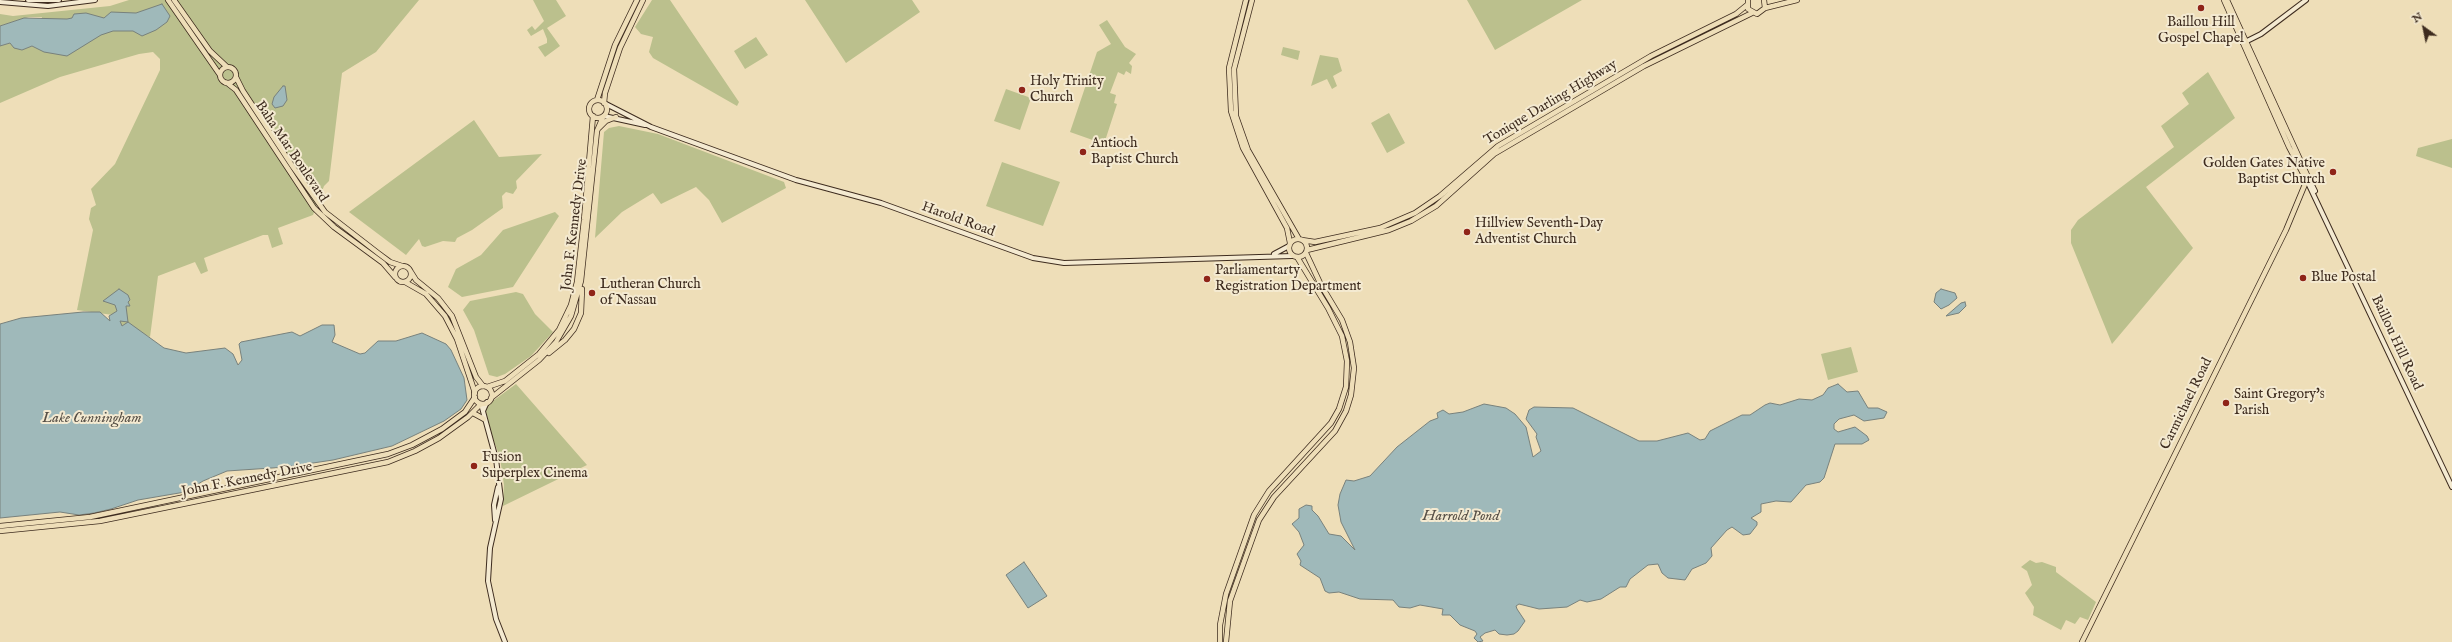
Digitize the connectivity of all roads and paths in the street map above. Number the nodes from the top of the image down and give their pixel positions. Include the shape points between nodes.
1 (28, 0) edge
2 (59, 0) edge
3 (95, 0) edge
4 (168, 0) edge
5 (174, 0) edge
6 (637, 0) edge
7 (643, 0) edge
8 (1246, 0) edge
9 (1252, 0) edge
10 (1764, 0) edge
11 (1797, 0) edge
12 (2224, 0) edge
13 (2227, 0) edge
14 (2306, 0) edge
15 (0, 2) edge
16 (1748, 3) edge
17 (1765, 8) junction
18 (1752, 13) junction
19 (2245, 44) junction
20 (227, 67) junction
21 (220, 75) junction
22 (236, 77) junction
23 (227, 83) junction
24 (597, 100) junction
25 (605, 103) junction
26 (593, 116) junction
27 (603, 116) junction
28 (616, 117) junction
29 (651, 127) junction
30 (597, 131) junction
31 (2302, 174) junction
32 (2308, 179) junction
33 (2304, 188) junction
34 (1301, 240) junction
35 (1290, 245) junction
36 (1306, 251) junction
37 (1269, 255) junction
38 (1295, 256) junction
39 (402, 266) junction
40 (411, 272) junction
41 (394, 277) junction
42 (581, 281) junction
43 (405, 282) junction
44 (539, 360) junction
45 (485, 386) junction
46 (475, 395) junction
47 (491, 398) junction
48 (487, 402) junction
49 (481, 404) junction
50 (473, 413) junction
51 (483, 413) junction
52 (484, 419) junction
53 (498, 485) junction
54 (2452, 487) edge
55 (495, 498) junction
56 (501, 499) junction
57 (494, 509) junction
58 (501, 509) junction
59 (495, 520) junction
60 (0, 526) edge
61 (0, 531) edge
62 (506, 642) edge
63 (1220, 642) edge
64 (1226, 642) edge
65 (2082, 642) edge

1 - 2 main road
3 - 15 main road via 48,6
4 - 21 main road
5 - 20 main road via 210,51
6 - 24 main road, John F. Kennedy Drive via 615,45
7 - 25 main road, John F. Kennedy Drive via 620,48 605,93
8 - 35 main road via 1229,68 1231,110 1243,148 1287,228
9 - 34 main road via 1234,69 1233,96 1237,122 1253,159
10 - 17 main road
11 - 17 main road, Tonique Darling Highway
12 - 19 main road, Baillou Hill Road
13 - 19 main road, Baillou Hill Road
14 - 19 main road
16 - 18 main road
16 - 34 main road, Tonique Darling Highway via 1730,17 1651,56 1498,146 1415,214 1380,228 1323,240
17 - 18 main road, Tonique Darling Highway via 1759,13
18 - 36 main road, Tonique Darling Highway via 1644,66 1507,147 1487,160 1436,206 1411,221 1389,230
19 - 31 main road, Baillou Hill Road
19 - 32 main road, Baillou Hill Road
20 - 21 main road via 221,70
20 - 22 main road via 234,69
21 - 23 main road
22 - 23 main road
22 - 39 main road, Baha Mar Boulevard via 325,212 378,254
23 - 41 main road, Baha Mar Boulevard via 236,90 314,208 334,227 383,263
24 - 25 main road
24 - 26 main road, John F. Kennedy Drive via 590,107
25 - 27 main road, John F. Kennedy Drive via 607,111
25 - 29 main road, Harold Road
26 - 27 main road
26 - 45 main road, John F. Kennedy Drive via 577,282 571,306 559,330 539,354 505,381
27 - 28 main road, Harold Road
27 - 30 main road, John F. Kennedy Drive
28 - 29 main road, Harold Road
28 - 30 main road via 606,121
29 - 37 main road, Harold Road via 796,180 881,203 1033,258 1064,263
30 - 42 main road, John F. Kennedy Drive
31 - 32 main road, Baillou Hill Road
31 - 33 main road
32 - 33 main road, Carmichael Road
32 - 54 main road, Baillou Hill Road
33 - 65 main road, Carmichael Road via 2286,230
34 - 35 main road
34 - 36 main road
35 - 37 main road, Harold Road
35 - 38 main road
36 - 38 main road, Tonique Darling Highway
36 - 64 main road via 1321,285 1342,320 1348,338 1354,368 1351,395 1335,431 1274,497 1259,520 1230,601
37 - 38 main road, Harold Road
38 - 63 main road via 1322,297 1342,336 1347,361 1346,387 1331,423 1273,487 1254,515 1226,594 1220,625
39 - 40 main road
39 - 41 main road via 396,270
40 - 43 main road via 410,278
40 - 45 main road via 416,280 438,298 452,316 476,377
41 - 43 main road via 399,282
42 - 44 main road, John F. Kennedy Drive via 567,325 556,342
42 - 44 main road via 581,313 574,329 565,340
43 - 46 main road via 426,294 445,316 457,339
44 - 47 main road, John F. Kennedy Drive
45 - 46 main road, John F. Kennedy Drive via 478,388
45 - 47 main road via 492,392
46 - 49 main road
46 - 60 main road, John F. Kennedy Drive via 465,412 442,429 412,445 382,456 90,517
47 - 48 main road, John F. Kennedy Drive
48 - 49 main road, John F. Kennedy Drive
48 - 51 main road
49 - 50 main road, John F. Kennedy Drive
49 - 51 main road
50 - 52 main road
50 - 61 main road, John F. Kennedy Drive via 415,452 388,462 100,521
51 - 52 main road
52 - 53 main road via 496,459
53 - 55 main road
53 - 56 main road
55 - 56 main road
55 - 57 main road
56 - 58 main road
57 - 58 main road
57 - 59 main road
58 - 59 main road
59 - 62 main road via 488,581 496,619

